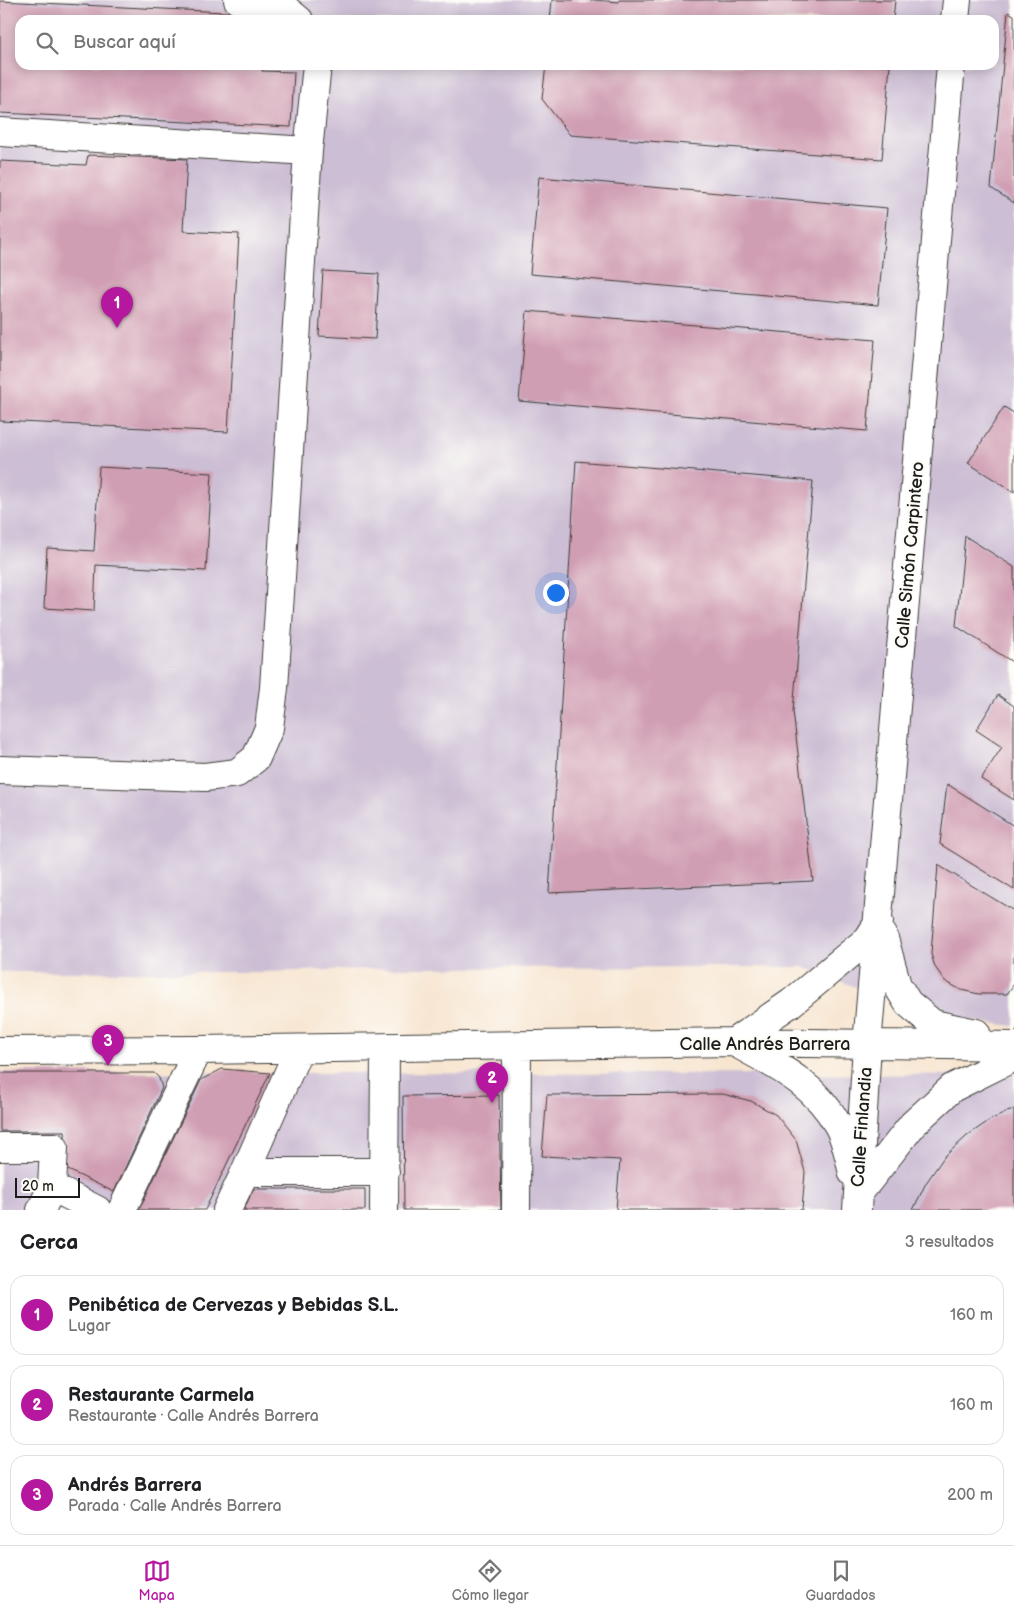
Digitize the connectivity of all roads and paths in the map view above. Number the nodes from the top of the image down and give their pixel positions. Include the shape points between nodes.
1 (238, 0) edge
2 (957, 0) edge
3 (293, 15) edge
4 (956, 15) edge
5 (316, 70) edge
6 (951, 70) edge
7 (0, 132) edge
8 (308, 151) junction
9 (0, 770) edge
10 (879, 922) junction
11 (1014, 1041) edge
12 (734, 1042) junction
13 (867, 1045) junction
14 (517, 1046) junction
15 (1014, 1046) edge
16 (385, 1048) junction
17 (299, 1049) junction
18 (0, 1050) edge
19 (198, 1050) junction
20 (1014, 1057) edge
21 (0, 1147) edge
22 (245, 1172) junction
23 (385, 1172) junction
24 (46, 1198) edge
25 (858, 1202) edge
26 (97, 1210) edge
27 (122, 1210) edge
28 (227, 1210) edge
29 (384, 1210) edge
30 (516, 1210) edge

1 - 3 street via 277,2
2 - 4 street
5 - 8 street
6 - 10 street, Calle Simón Carpintero
7 - 8 street
8 - 9 street via 274,688 269,728 256,758 237,773 205,777
10 - 11 street via 897,985 923,1017 933,1024
10 - 12 street via 868,939 792,1003
10 - 13 street, Calle Simón Carpintero
12 - 13 street, Calle Andrés Barrera
12 - 14 street, Calle Andrés Barrera
12 - 25 street via 788,1072 816,1095 838,1126 845,1143
13 - 15 street, Calle Andrés Barrera
13 - 25 street, Calle Finlandia
14 - 16 street, Calle Andrés Barrera
14 - 30 street
16 - 17 street, Calle Andrés Barrera
16 - 23 street
17 - 19 street, Calle Andrés Barrera
17 - 22 street
18 - 19 street, Calle Andrés Barrera
19 - 27 street
20 - 25 street via 952,1088 913,1124
21 - 24 street via 54,1147
22 - 23 street
22 - 28 street
23 - 29 street
24 - 26 street

